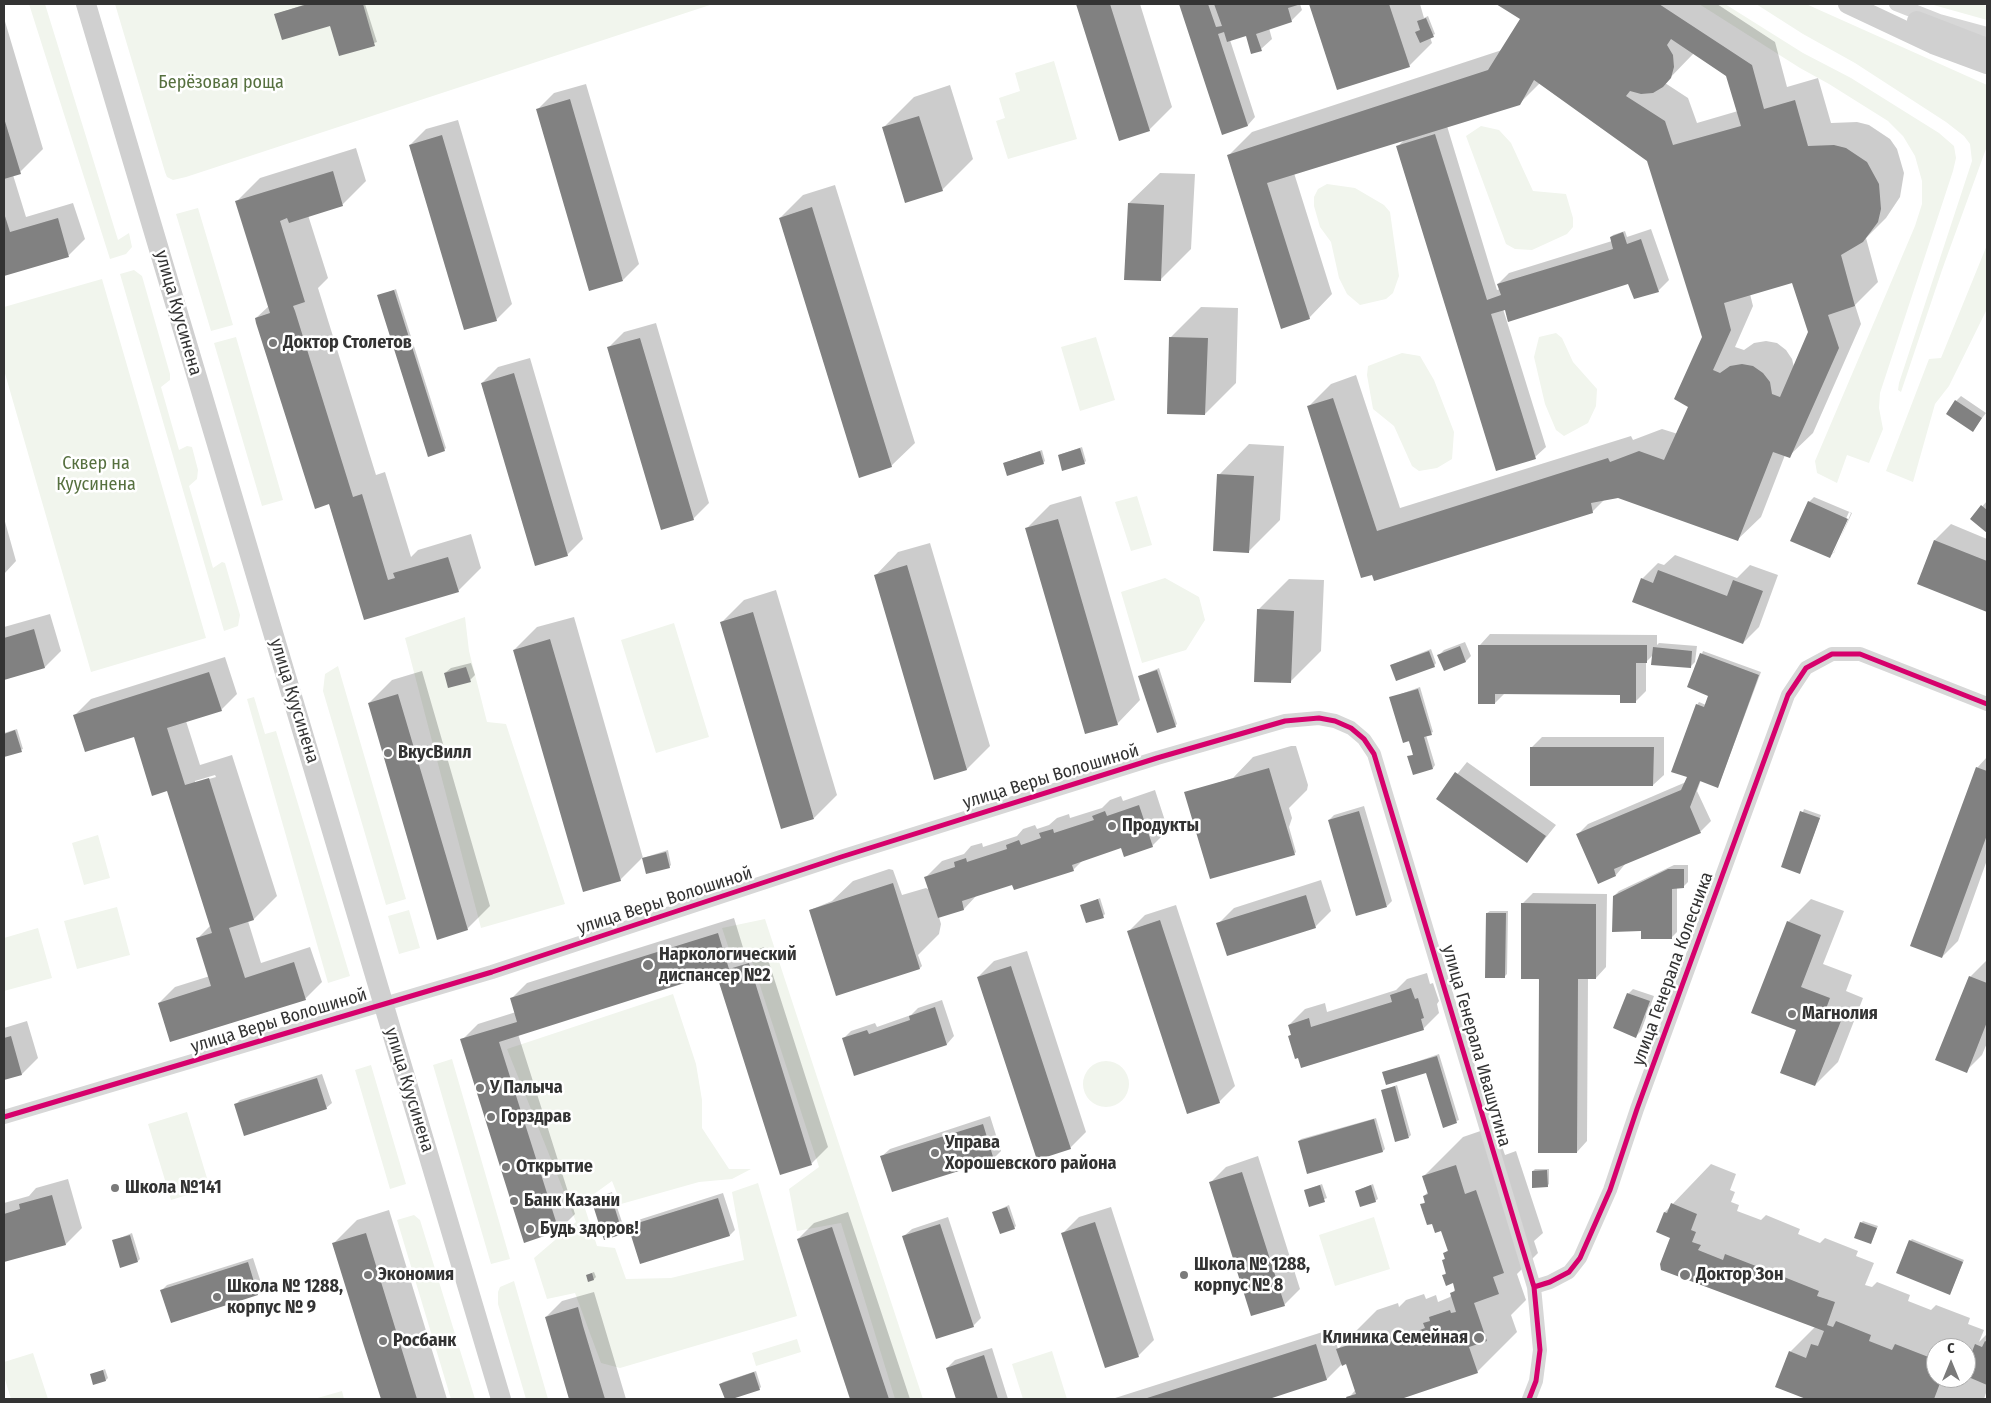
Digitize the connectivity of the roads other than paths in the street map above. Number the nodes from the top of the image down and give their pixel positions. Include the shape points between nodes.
1 (86, 4) edge
2 (1848, 4) edge
3 (1880, 4) edge
4 (1896, 4) edge
5 (1987, 34) edge
6 (1987, 48) edge
7 (1987, 64) edge
8 (1987, 704) edge
9 (1335, 721) joint
10 (384, 1004) junction
11 (4, 1117) edge
12 (1534, 1287) junction
13 (501, 1399) edge
14 (1529, 1399) edge

1 - 10 main road, улица Куусинена
2 - 7 main road via 1932,44
3 - 6 main road via 1937,31
4 - 5 street via 1939,21
8 - 12 street, улица Генерала Колесника via 1860,654 1832,654 1806,668 1788,695 1610,1190 1580,1258 1569,1272
9 - 10 street, улица Веры Волошиной via 1319,718 1284,721 1166,756
9 - 12 street, улица Генерала Ивашутина via 1364,739 1374,754
10 - 11 street, улица Веры Волошиной
10 - 13 main road, улица Куусинена
12 - 14 street, улица Генерала Ивашутина via 1540,1350 1536,1381

